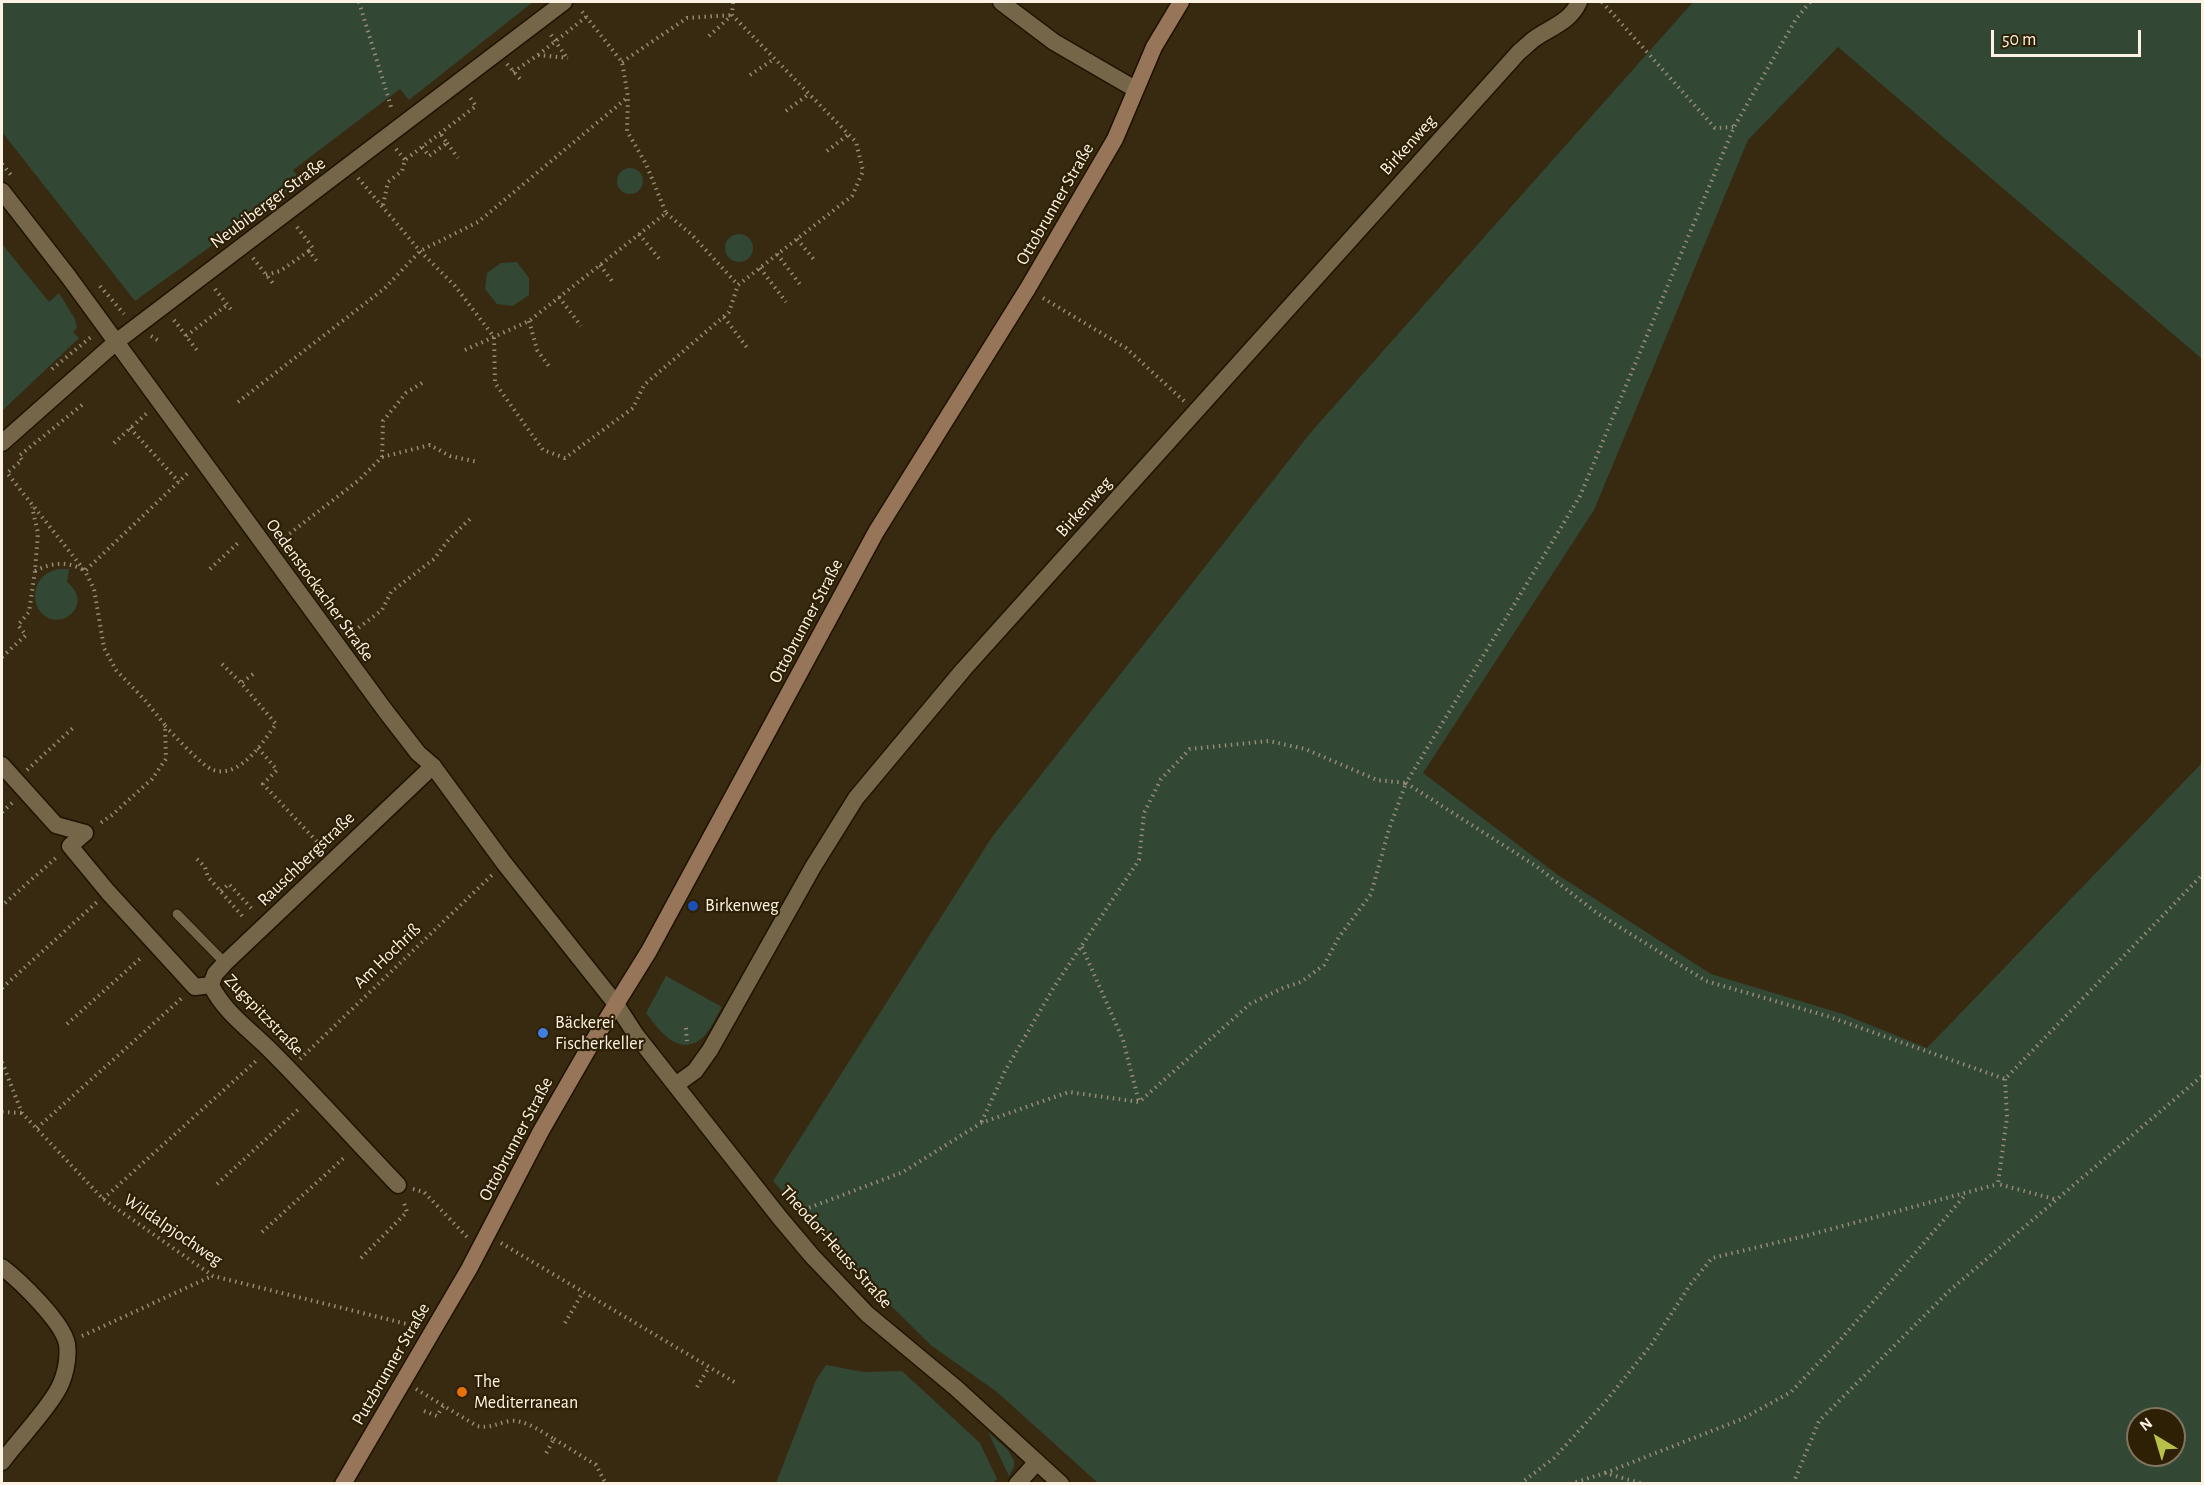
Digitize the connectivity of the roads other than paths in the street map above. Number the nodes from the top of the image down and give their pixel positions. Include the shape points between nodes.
1 (564, 2) edge
2 (1001, 2) edge
3 (1180, 2) edge
4 (1579, 2) edge
5 (1135, 89) junction
6 (2, 191) edge
7 (116, 342) junction
8 (2, 443) edge
9 (2, 765) edge
10 (432, 766) junction
11 (56, 825) junction
12 (70, 846) junction
13 (177, 914) dead end
14 (225, 963) junction
15 (203, 986) junction
16 (616, 1004) junction
17 (677, 1084) junction
18 (398, 1185) road end
19 (479, 1249) joint
20 (2, 1267) edge
21 (2, 1462) edge
22 (1037, 1462) junction
23 (344, 1484) edge
24 (1017, 1484) edge
25 (1061, 1484) edge

1 - 7 street, Neubiberger Straße
2 - 5 street via 1054,42
3 - 5 main road, Ottobrunner Straße
4 - 17 street, Birkenweg via 1574,13 1519,52 963,670 856,798 710,1050 695,1071
5 - 16 main road, Ottobrunner Straße via 1116,139 876,532 680,895
6 - 7 street, Oedenstockacher Straße
7 - 8 street, Neubiberger Straße
7 - 10 street, Oedenstockacher Straße via 336,645
9 - 11 street
10 - 14 street, Rauschbergstraße
10 - 16 street, Oedenstockacher Straße
11 - 12 street, Zugspitzstraße
11 - 12 street via 85,833
12 - 15 street, Zugspitzstraße via 156,945
13 - 14 lane
14 - 15 street, Rauschbergstraße
15 - 18 street, Zugspitzstraße via 269,1049
16 - 17 street, Theodor-Heuss-Straße
16 - 19 main road, Ottobrunner Straße via 541,1131
17 - 22 street, Theodor-Heuss-Straße via 780,1218 867,1314
19 - 23 main road, Putzbrunner Straße
20 - 21 street via 36,1298 67,1342 67,1367 57,1391
22 - 24 street
22 - 25 street, Theodor-Heuss-Straße

